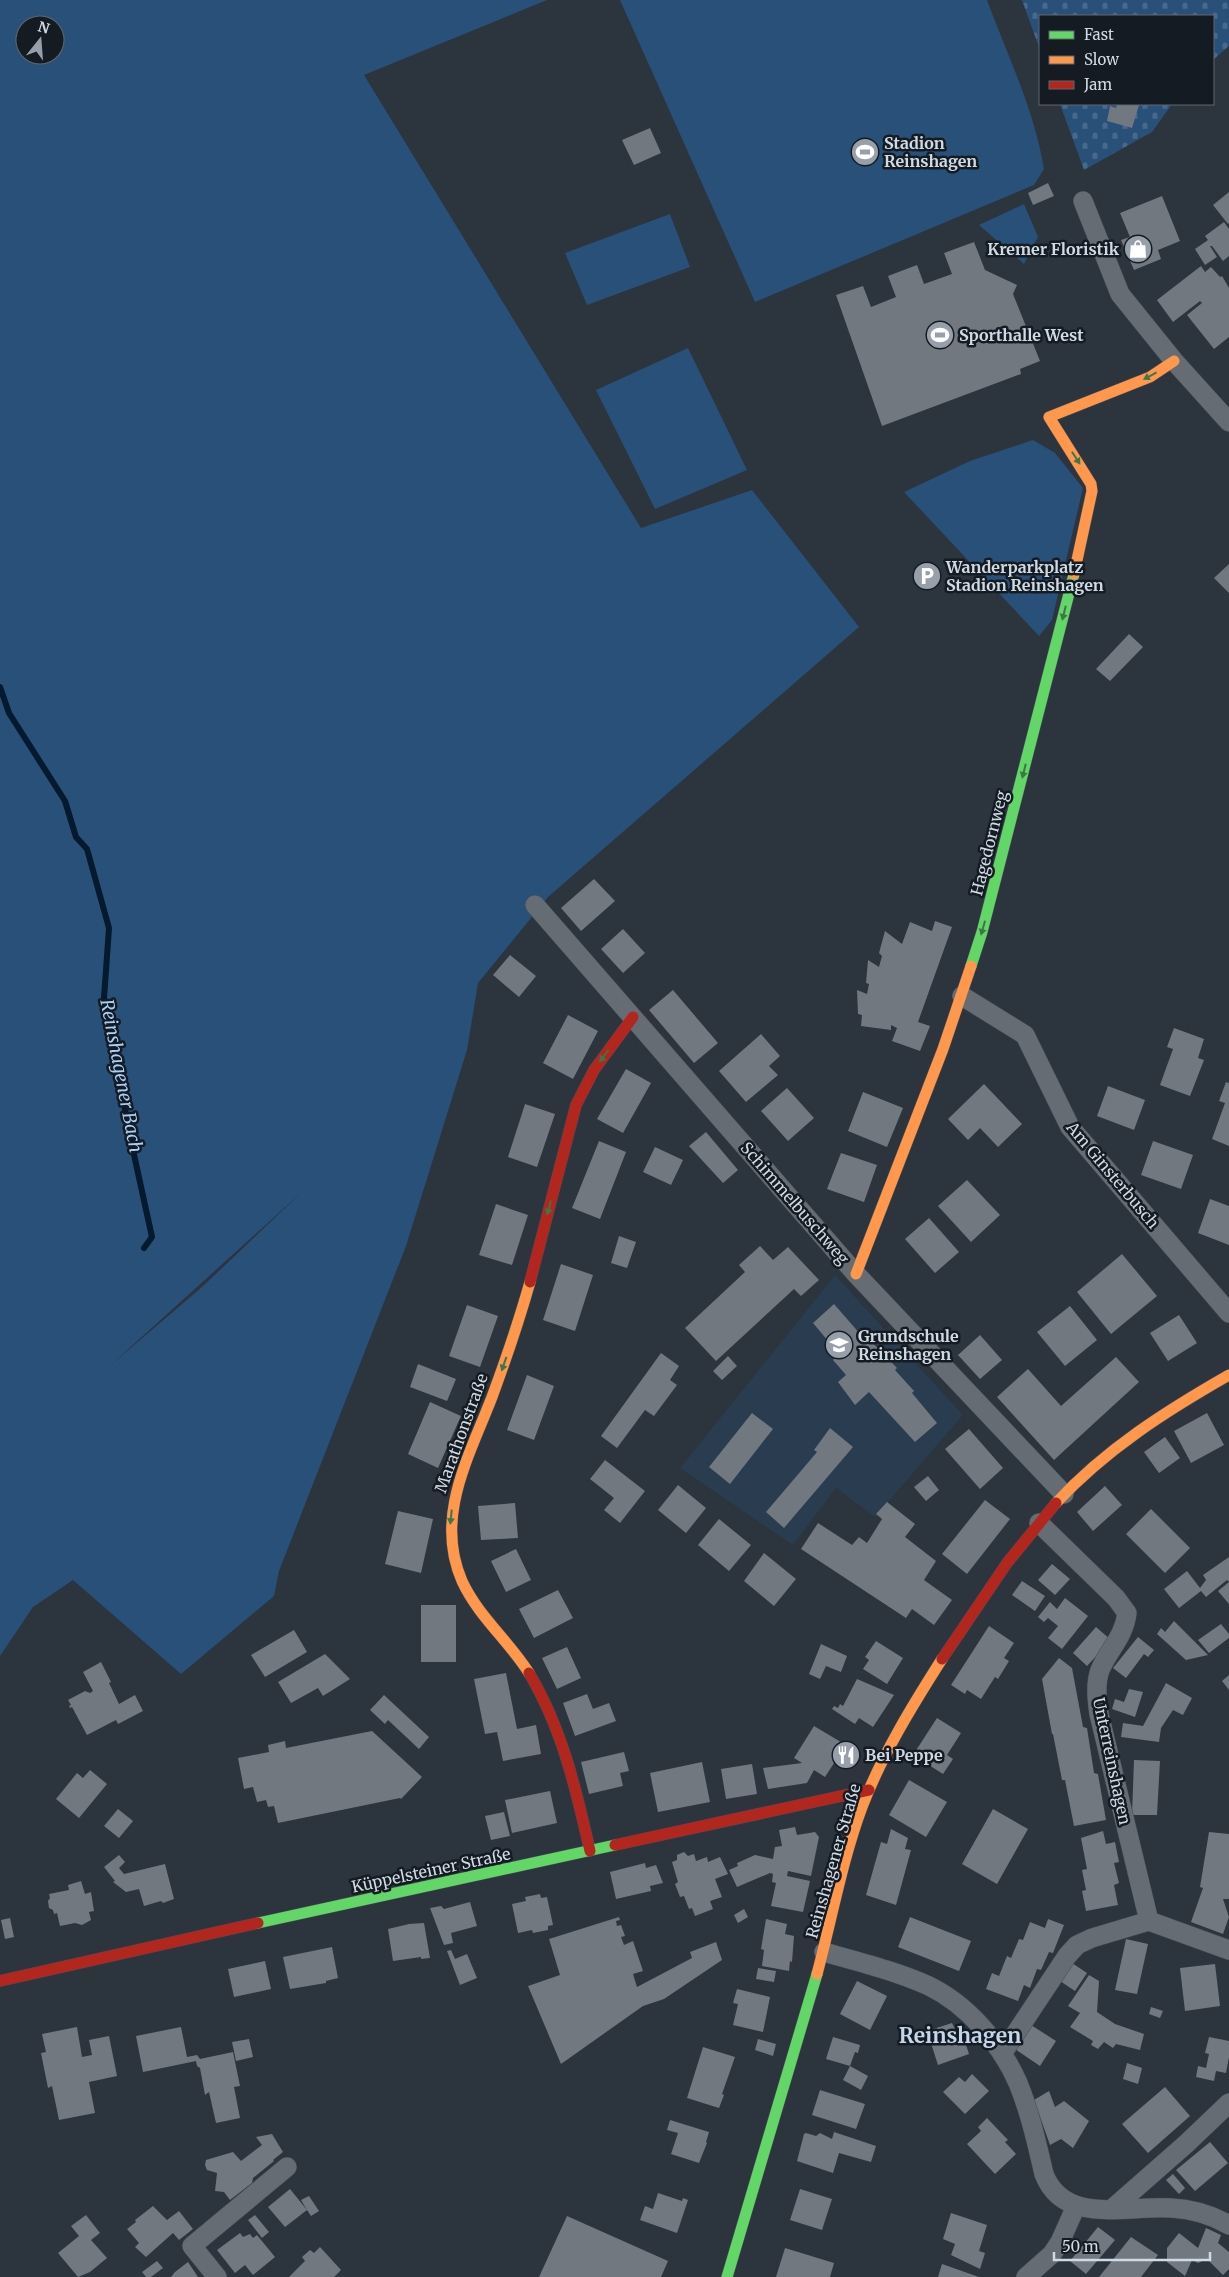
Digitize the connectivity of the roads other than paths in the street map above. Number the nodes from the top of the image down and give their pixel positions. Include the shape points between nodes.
1 (1083, 201) dead end
2 (1174, 361) junction
3 (1229, 422) edge
4 (535, 905) dead end
5 (962, 996) junction
6 (633, 1017) junction
7 (856, 1274) junction
8 (1229, 1313) edge
9 (1229, 1375) edge
10 (1064, 1494) junction
11 (1039, 1522) junction
12 (869, 1790) junction
13 (590, 1852) junction
14 (1149, 1921) junction
15 (1229, 1950) edge
16 (824, 1952) junction
17 (0, 1981) edge
18 (1002, 2054) junction
19 (1229, 2103) edge
20 (287, 2167) dead end
21 (1076, 2206) junction
22 (1112, 2209) junction
23 (1229, 2225) edge
24 (217, 2277) edge
25 (727, 2277) edge
26 (1026, 2277) edge

1 - 2 street via 1120,294
2 - 3 street
2 -> 5 street, Hagedornweg via 1150,377 1049,417 1092,484 1092,491 1074,575 998,874
4 - 6 street, Schimmelbuschweg
5 - 7 street, Hagedornweg
5 - 8 street, Am Ginsterbusch via 1025,1035 1070,1127
6 - 7 street, Schimmelbuschweg
6 -> 13 street, Marathonstraße via 592,1072 576,1105 521,1312 458,1480 450,1532 457,1569 468,1594 527,1669 544,1698 569,1759
7 - 10 street, Schimmelbuschweg
9 - 10 street, Reinshagener Straße via 1136,1431
10 - 11 street, Reinshagener Straße
11 - 12 street, Reinshagener Straße via 1005,1565 933,1674
11 - 14 street, Unterreinshagen via 1116,1598 1127,1613 1125,1628 1100,1672 1096,1693
12 - 13 street, Küppelsteiner Straße
12 - 16 street, Reinshagener Straße via 840,1885
13 - 17 street, Küppelsteiner Straße via 129,1950
14 - 15 street
14 - 18 street via 1077,1945
16 - 18 street via 901,1975 944,1994 977,2023
16 - 25 street, Reinshagener Straße
18 - 21 street via 1019,2085 1049,2186 1058,2198
19 - 22 street
20 - 24 street via 192,2246
21 - 22 street
21 - 26 street via 1056,2248
22 - 23 street via 1172,2208 1208,2216

